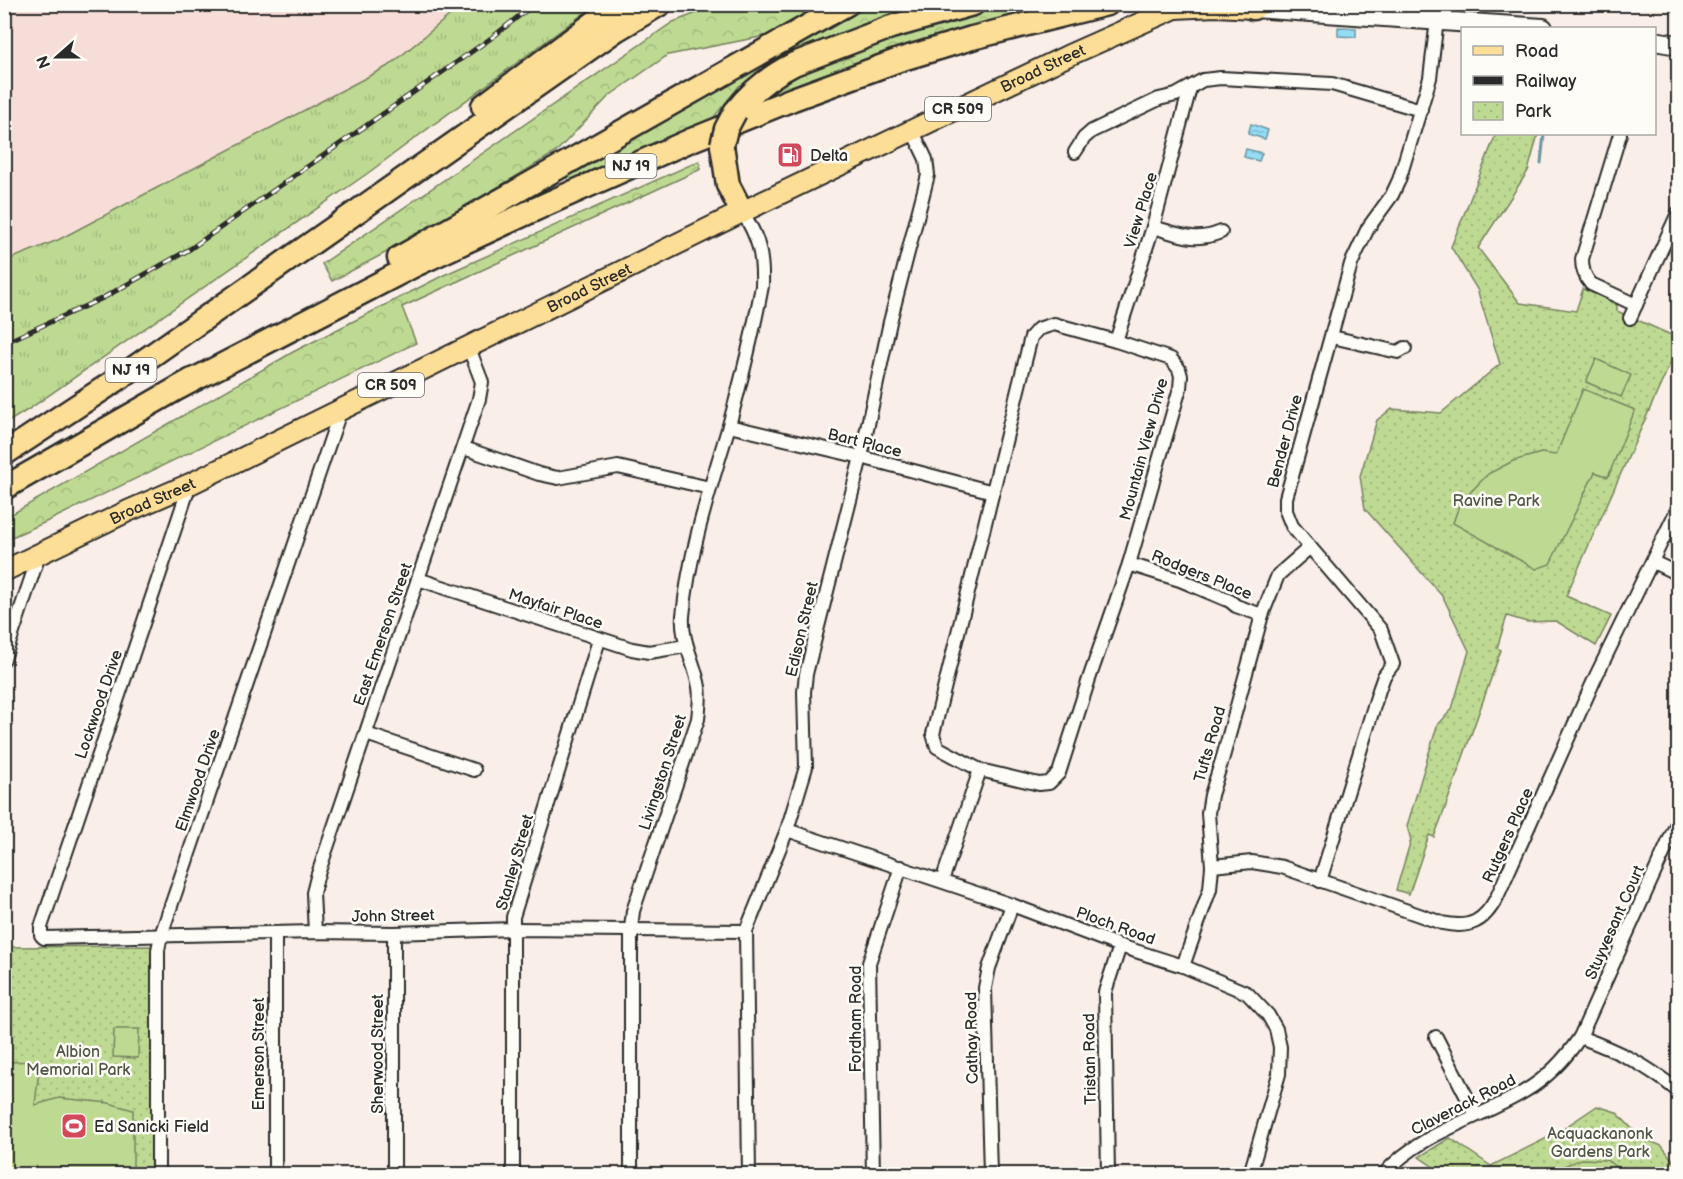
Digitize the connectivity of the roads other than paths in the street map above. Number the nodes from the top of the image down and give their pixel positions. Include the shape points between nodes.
1 (619, 4) edge
2 (660, 4) edge
3 (847, 4) edge
4 (973, 4) edge
5 (1107, 4) edge
6 (1314, 4) edge
7 (1179, 6) edge
8 (1256, 6) edge
9 (1353, 14) junction
10 (1437, 20) junction
11 (1530, 27) edge
12 (1656, 41) edge
13 (1678, 45) edge
14 (1190, 88) junction
15 (1421, 110) junction
16 (913, 132) junction
17 (1620, 135) edge
18 (1075, 152) dead end
19 (742, 212) junction
20 (1678, 213) edge
21 (1153, 227) junction
22 (1221, 232) dead end
23 (1673, 242) edge
24 (256, 282) junction
25 (1636, 305) junction
26 (1630, 318) dead end
27 (1332, 337) junction
28 (1116, 341) junction
29 (469, 348) junction
30 (1405, 348) dead end
31 (180, 387) junction
32 (341, 410) junction
33 (729, 426) junction
34 (464, 448) junction
35 (4, 454) edge
36 (861, 457) junction
37 (190, 484) junction
38 (4, 488) edge
39 (710, 488) junction
40 (993, 492) junction
41 (1678, 508) edge
42 (1310, 547) junction
43 (39, 555) junction
44 (1653, 562) junction
45 (1129, 564) junction
46 (4, 571) edge
47 (1678, 574) edge
48 (418, 579) junction
49 (1262, 615) junction
50 (599, 640) junction
51 (686, 646) junction
52 (4, 659) edge
53 (366, 734) junction
54 (474, 770) dead end
55 (980, 770) junction
56 (1678, 821) edge
57 (787, 830) junction
58 (1212, 866) junction
59 (901, 867) junction
60 (942, 881) junction
61 (1320, 881) junction
62 (1012, 905) junction
63 (513, 929) junction
64 (631, 929) junction
65 (746, 931) junction
66 (315, 932) junction
67 (275, 933) junction
68 (394, 933) junction
69 (41, 935) joint
70 (161, 936) junction
71 (1120, 946) junction
72 (1183, 966) junction
73 (1580, 1036) junction
74 (1436, 1037) dead end
75 (1678, 1091) edge
76 (1476, 1115) junction
77 (158, 1174) edge
78 (275, 1174) edge
79 (394, 1174) edge
80 (513, 1174) edge
81 (631, 1174) edge
82 (748, 1174) edge
83 (873, 1174) edge
84 (990, 1174) edge
85 (1108, 1174) edge
86 (1250, 1174) edge
87 (1384, 1174) edge

1 - 24 highway
2 - 24 highway, NJ 19 via 609,35
3 - 31 highway
4 - 19 highway, bridge via 891,27 794,64 762,83 735,112 722,146 728,185
5 - 31 highway, NJ 19 via 899,60 688,141 415,265
6 - 9 street
7 - 8 main road, Broad Street / CR 509
7 - 16 main road, Broad Street / CR 509
8 - 9 street via 1315,14
9 - 10 street
10 - 11 street
10 - 15 street, Bender Drive via 1430,78
12 - 13 street
14 - 15 street via 1203,80 1221,78 1332,84
14 - 18 street via 1092,131
14 - 21 street, View Place
15 - 27 street, Bender Drive via 1399,180 1368,228 1351,264
16 - 19 main road, Broad Street / CR 509
16 - 36 street, Edison Street via 926,159 928,175
17 - 25 street via 1582,268 1590,284
19 - 29 main road, Broad Street / CR 509
19 - 33 street, Livingston Street via 757,239 762,286
20 - 23 street
21 - 22 street via 1192,238 1208,238
21 - 28 street, View Place
23 - 25 street
24 - 35 highway, NJ 19 via 118,380
25 - 26 street
27 - 30 street via 1398,352
27 - 42 street, Bender Drive via 1286,498 1292,525
28 - 40 street, Mountain View Drive via 1054,324 1038,329 1031,338
28 - 45 street, Mountain View Drive via 1171,359 1181,376
29 - 32 main road, Broad Street / CR 509
29 - 34 street, East Emerson Street via 482,382
31 - 38 highway, NJ 19
32 - 37 main road, Broad Street / CR 509
32 - 70 street, Elmwood Drive
33 - 36 street, Bart Place
33 - 39 street, Livingston Street
34 - 39 street via 558,478 618,467
34 - 48 street, East Emerson Street
36 - 40 street, Bart Place
36 - 57 street, Edison Street via 806,674 807,767
37 - 43 main road, Broad Street / CR 509
37 - 69 street, Lockwood Drive
39 - 51 street, Livingston Street via 690,571 683,618
40 - 55 street, Mountain View Drive via 933,734 937,747
41 - 44 street, Rutgers Place
42 - 49 street, Tufts Road via 1278,575
42 - 61 street, Bender Drive via 1381,630 1393,664 1384,676
43 - 46 main road, Broad Street / CR 509
43 - 52 street
44 - 47 street
44 - 61 street, Rutgers Place via 1596,676 1497,897 1484,916 1456,926
45 - 49 street, Rodgers Place via 1180,580
45 - 55 street, Mountain View Drive via 1059,773 1049,783 1039,784
48 - 50 street, Mayfair Place
48 - 53 street, East Emerson Street
49 - 58 street, Tufts Road via 1211,795 1208,813
50 - 51 street, Mayfair Place via 650,652
50 - 63 street, Stanley Street via 513,917
51 - 64 street, Livingston Street via 699,686 698,719 633,911
53 - 54 street
53 - 66 street, East Emerson Street via 317,877 313,893
55 - 60 street
56 - 73 street, Stuyvesant Court
57 - 59 street, Ploch Road
57 - 65 street, Edison Street
58 - 61 street, Rutgers Place via 1267,863
58 - 72 street, Tufts Road via 1207,901
59 - 60 street, Ploch Road
59 - 83 street, Fordham Road via 869,963
60 - 62 street, Ploch Road
62 - 71 street, Ploch Road
62 - 84 street, Cathay Road via 985,988
63 - 64 street, John Street
63 - 68 street, John Street
63 - 80 street, Stanley Street
64 - 65 street, John Street
64 - 81 street, Livingston Street
65 - 82 street, Edison Street
66 - 67 street, John Street
66 - 68 street, John Street
67 - 70 street, John Street
67 - 78 street, Emerson Street
68 - 79 street, Sherwood Street
69 - 70 street, John Street
70 - 77 street, Elmwood Drive
71 - 72 street, Ploch Road
71 - 85 street, Tristan Road via 1105,992
72 - 86 street, Ploch Road via 1247,993 1276,1029 1279,1074
73 - 75 street via 1644,1065
73 - 76 street, Claverack Road via 1570,1052 1539,1082
74 - 76 street
76 - 87 street, Claverack Road via 1425,1139

